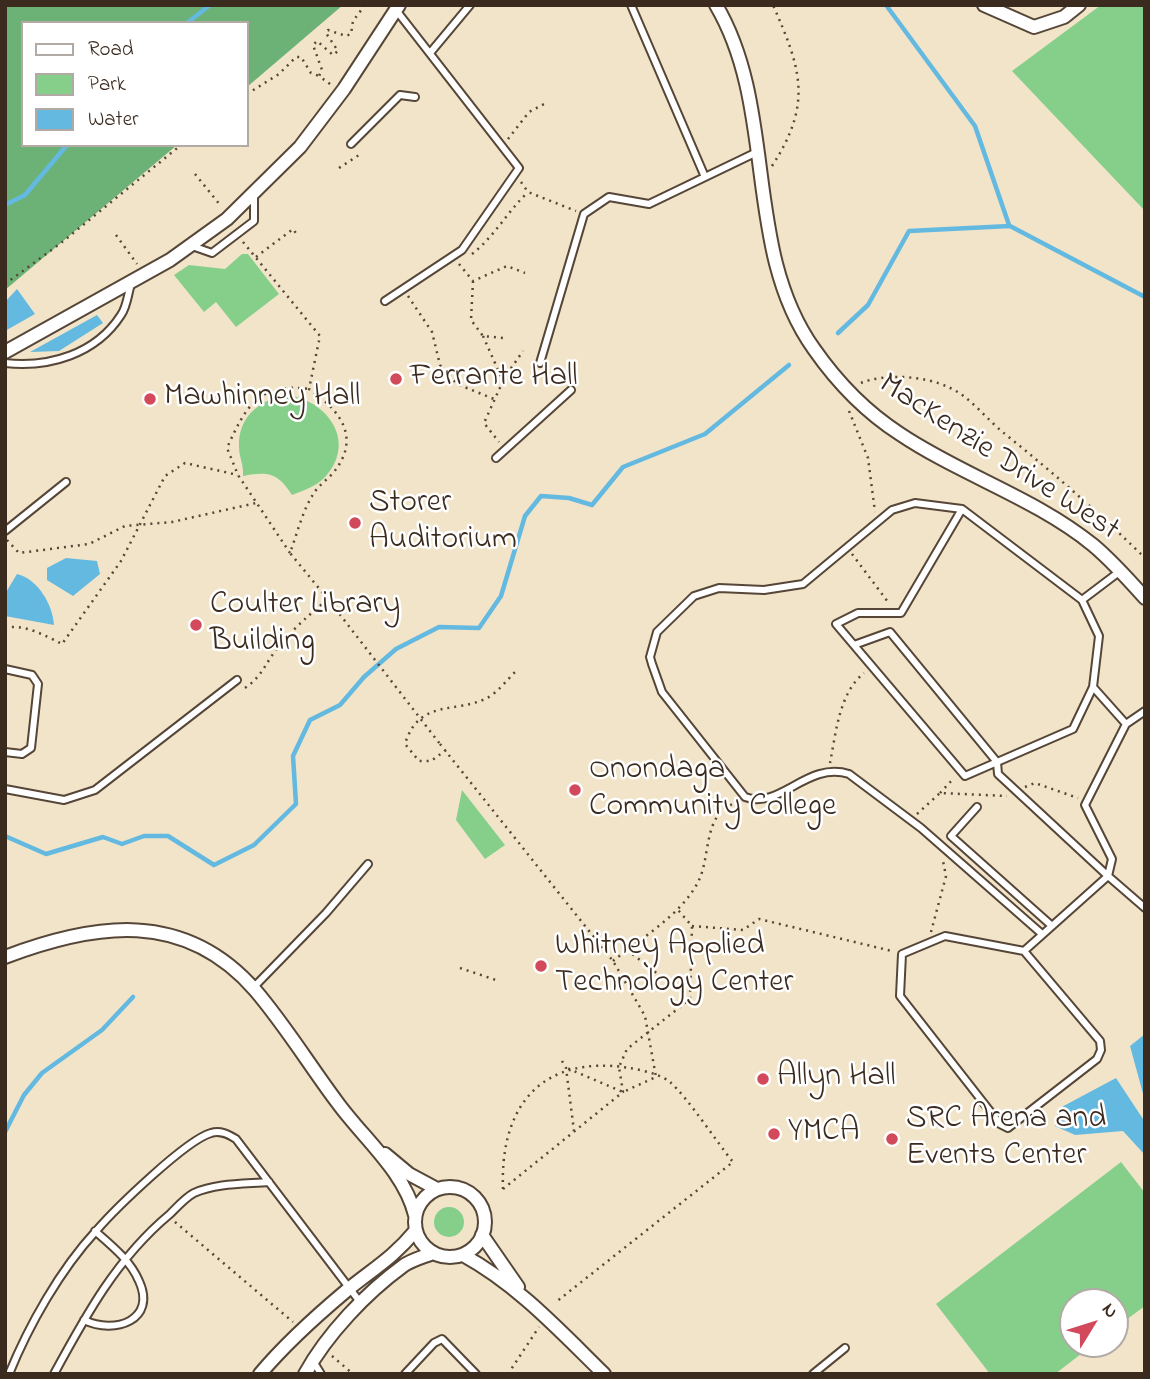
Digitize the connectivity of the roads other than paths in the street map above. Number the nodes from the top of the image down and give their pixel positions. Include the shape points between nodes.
1 (470, 5) edge
2 (631, 5) edge
3 (716, 5) edge
4 (984, 5) edge
5 (1079, 5) edge
6 (398, 7) edge
7 (1062, 11) edge
8 (430, 53) junction
9 (415, 97) dead end
10 (351, 144) dead end
11 (759, 151) junction
12 (705, 177) junction
13 (254, 194) junction
14 (190, 245) junction
15 (137, 277) junction
16 (385, 301) dead end
17 (5, 352) edge
18 (5, 363) edge
19 (540, 363) dead end
20 (571, 390) dead end
21 (496, 458) dead end
22 (66, 482) dead end
23 (962, 509) junction
24 (5, 530) edge
25 (1119, 572) junction
26 (1145, 598) edge
27 (1082, 600) junction
28 (854, 645) junction
29 (5, 670) edge
30 (237, 680) dead end
31 (1093, 687) junction
32 (1145, 711) edge
33 (1126, 724) junction
34 (5, 752) edge
35 (997, 762) junction
36 (5, 789) edge
37 (977, 807) dead end
38 (368, 864) dead end
39 (1108, 876) junction
40 (1145, 908) edge
41 (1052, 926) junction
42 (1042, 934) junction
43 (1024, 951) junction
44 (5, 957) edge
45 (253, 988) junction
46 (368, 1140) junction
47 (269, 1181) junction
48 (437, 1189) junction
49 (415, 1215) junction
50 (416, 1230) junction
51 (95, 1231) junction
52 (482, 1235) junction
53 (433, 1253) junction
54 (463, 1255) junction
55 (125, 1258) junction
56 (349, 1288) junction
57 (524, 1297) junction
58 (361, 1303) junction
59 (83, 1320) junction
60 (845, 1348) dead end
61 (313, 1360) junction
62 (9, 1374) edge
63 (54, 1374) edge
64 (260, 1374) edge
65 (305, 1374) edge
66 (321, 1374) edge
67 (405, 1374) edge
68 (475, 1374) edge
69 (604, 1374) edge
70 (814, 1374) edge

1 - 8 lane
2 - 12 lane
3 - 11 street, MacKenzie Drive West via 743,61
4 - 7 street via 1034,26
5 - 7 street
6 - 8 lane
6 - 13 street via 300,147
8 - 16 lane via 519,168 461,250
9 - 10 lane via 400,95
11 - 12 lane
11 - 25 street, MacKenzie Drive West via 769,230 785,291 812,347 847,398 902,436 1041,511 1093,545
12 - 19 lane via 649,204 609,197 584,214
13 - 14 street
13 - 14 lane via 254,221 212,253
14 - 15 street
15 - 17 street
15 - 18 lane via 123,313 80,352 31,366
20 - 21 lane
22 - 24 lane
23 - 27 lane
23 - 28 lane via 901,613 858,613 836,624
23 - 42 lane via 915,503 892,510 803,584 764,590 719,588 694,597 657,632 650,657 662,692 745,797 761,800 817,772 838,771 861,781
25 - 26 street, MacKenzie Drive West
25 - 27 lane
27 - 31 lane via 1099,636
28 - 35 lane via 890,632
28 - 35 lane via 965,776
29 - 34 lane via 32,675 38,684 31,748 22,754
30 - 36 lane via 95,790 64,800
31 - 33 lane
31 - 35 lane via 1073,729
32 - 33 lane
33 - 39 lane via 1085,804 1112,859
35 - 39 lane via 998,774
37 - 41 lane via 951,836
38 - 45 lane
39 - 40 lane
39 - 41 lane
41 - 42 lane
42 - 43 lane
43 - 43 lane via 945,936 902,954 900,996 1000,1124 1008,1128 1097,1059 1101,1050 1100,1041
44 - 45 street via 74,934 105,929 166,934 237,972
45 - 46 street
46 - 48 street via 409,1174
46 - 49 street via 401,1183
47 - 51 lane via 236,1139 225,1132 212,1132 178,1154
47 - 55 lane via 194,1194
47 - 56 lane
48 - 49 street
48 - 52 street via 457,1188 475,1198 484,1215
49 - 50 street
50 - 53 street
50 - 56 street via 397,1254
51 - 55 lane
51 - 62 lane via 37,1317
52 - 54 street
52 - 57 street
53 - 54 street
53 - 58 street via 405,1265
54 - 57 street via 490,1269
55 - 59 lane
55 - 59 lane via 144,1299 138,1312 113,1328
56 - 58 lane
56 - 64 street
57 - 69 street
58 - 61 street
59 - 63 lane
60 - 70 lane
61 - 65 street
61 - 66 lane
67 - 68 lane via 442,1339

